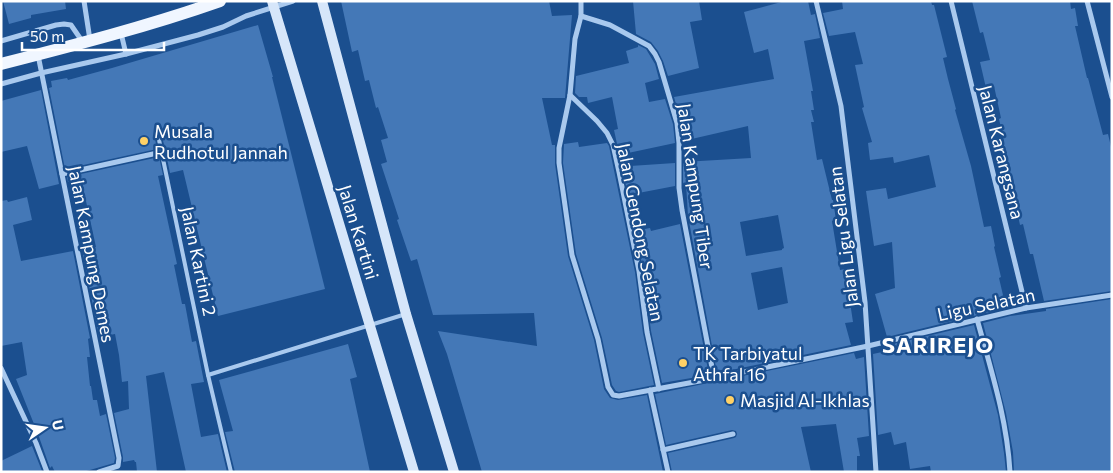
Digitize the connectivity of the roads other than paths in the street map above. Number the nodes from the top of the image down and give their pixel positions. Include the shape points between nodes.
1 (84, 1) edge
2 (204, 1) edge
3 (220, 1) edge
4 (294, 1) edge
5 (322, 1) edge
6 (581, 1) edge
7 (816, 1) edge
8 (951, 1) edge
9 (1087, 1) edge
10 (273, 4) edge
11 (192, 11) junction
12 (581, 16) junction
13 (121, 32) junction
14 (1, 41) edge
15 (86, 42) junction
16 (38, 54) junction
17 (126, 54) junction
18 (1, 64) edge
19 (42, 73) junction
20 (1, 84) edge
21 (570, 95) junction
22 (1112, 97) edge
23 (158, 135) dead end
24 (162, 152) junction
25 (62, 174) junction
26 (1112, 295) edge
27 (1026, 308) junction
28 (406, 314) junction
29 (977, 320) junction
30 (370, 326) junction
31 (868, 346) junction
32 (1, 368) edge
33 (208, 375) junction
34 (714, 378) junction
35 (659, 389) junction
36 (650, 390) junction
37 (733, 434) dead end
38 (663, 450) junction
39 (47, 472) edge
40 (99, 472) edge
41 (231, 472) edge
42 (414, 472) edge
43 (454, 472) edge
44 (668, 472) edge
45 (876, 472) edge
46 (1010, 472) edge

1 - 15 street
2 - 11 main road
3 - 11 main road
4 - 10 street
5 - 28 main road, Jalan Kartini
6 - 12 street
7 - 31 street, Jalan Ligu Selatan via 841,106
8 - 27 street, Jalan Karangsana
9 - 22 street
10 - 17 street via 222,28
10 - 30 main road, Jalan Kartini
11 - 13 main road
12 - 21 street via 575,39
12 - 34 street, Jalan Kampung Tiber via 610,25 649,46 659,62 677,123 682,210
13 - 15 main road
13 - 17 street
14 - 15 street via 64,24 71,25
15 - 16 main road
16 - 18 main road
16 - 19 street, Jalan Kampung Demes
17 - 19 street
19 - 20 street
19 - 25 street, Jalan Kampung Demes
21 - 35 street, Jalan Gendong Selatan via 597,121 613,145
21 - 36 street via 559,148 572,255 598,339 610,392 619,396
23 - 24 lane, Jalan Kartini 2
24 - 25 street
24 - 33 lane, Jalan Kartini 2
25 - 40 street, Jalan Kampung Demes via 120,462 118,466
26 - 27 street, Ligu Selatan
27 - 29 street, Ligu Selatan
28 - 30 lane
28 - 43 main road, Jalan Kartini
29 - 31 street, Ligu Selatan
29 - 46 street via 998,392
30 - 33 lane
30 - 42 main road, Jalan Kartini
31 - 34 street, Ligu Selatan
31 - 45 street, Jalan Ligu Selatan
32 - 39 street
33 - 41 lane, Jalan Kartini 2
34 - 35 street
35 - 36 street
36 - 38 street
37 - 38 street
38 - 44 street

